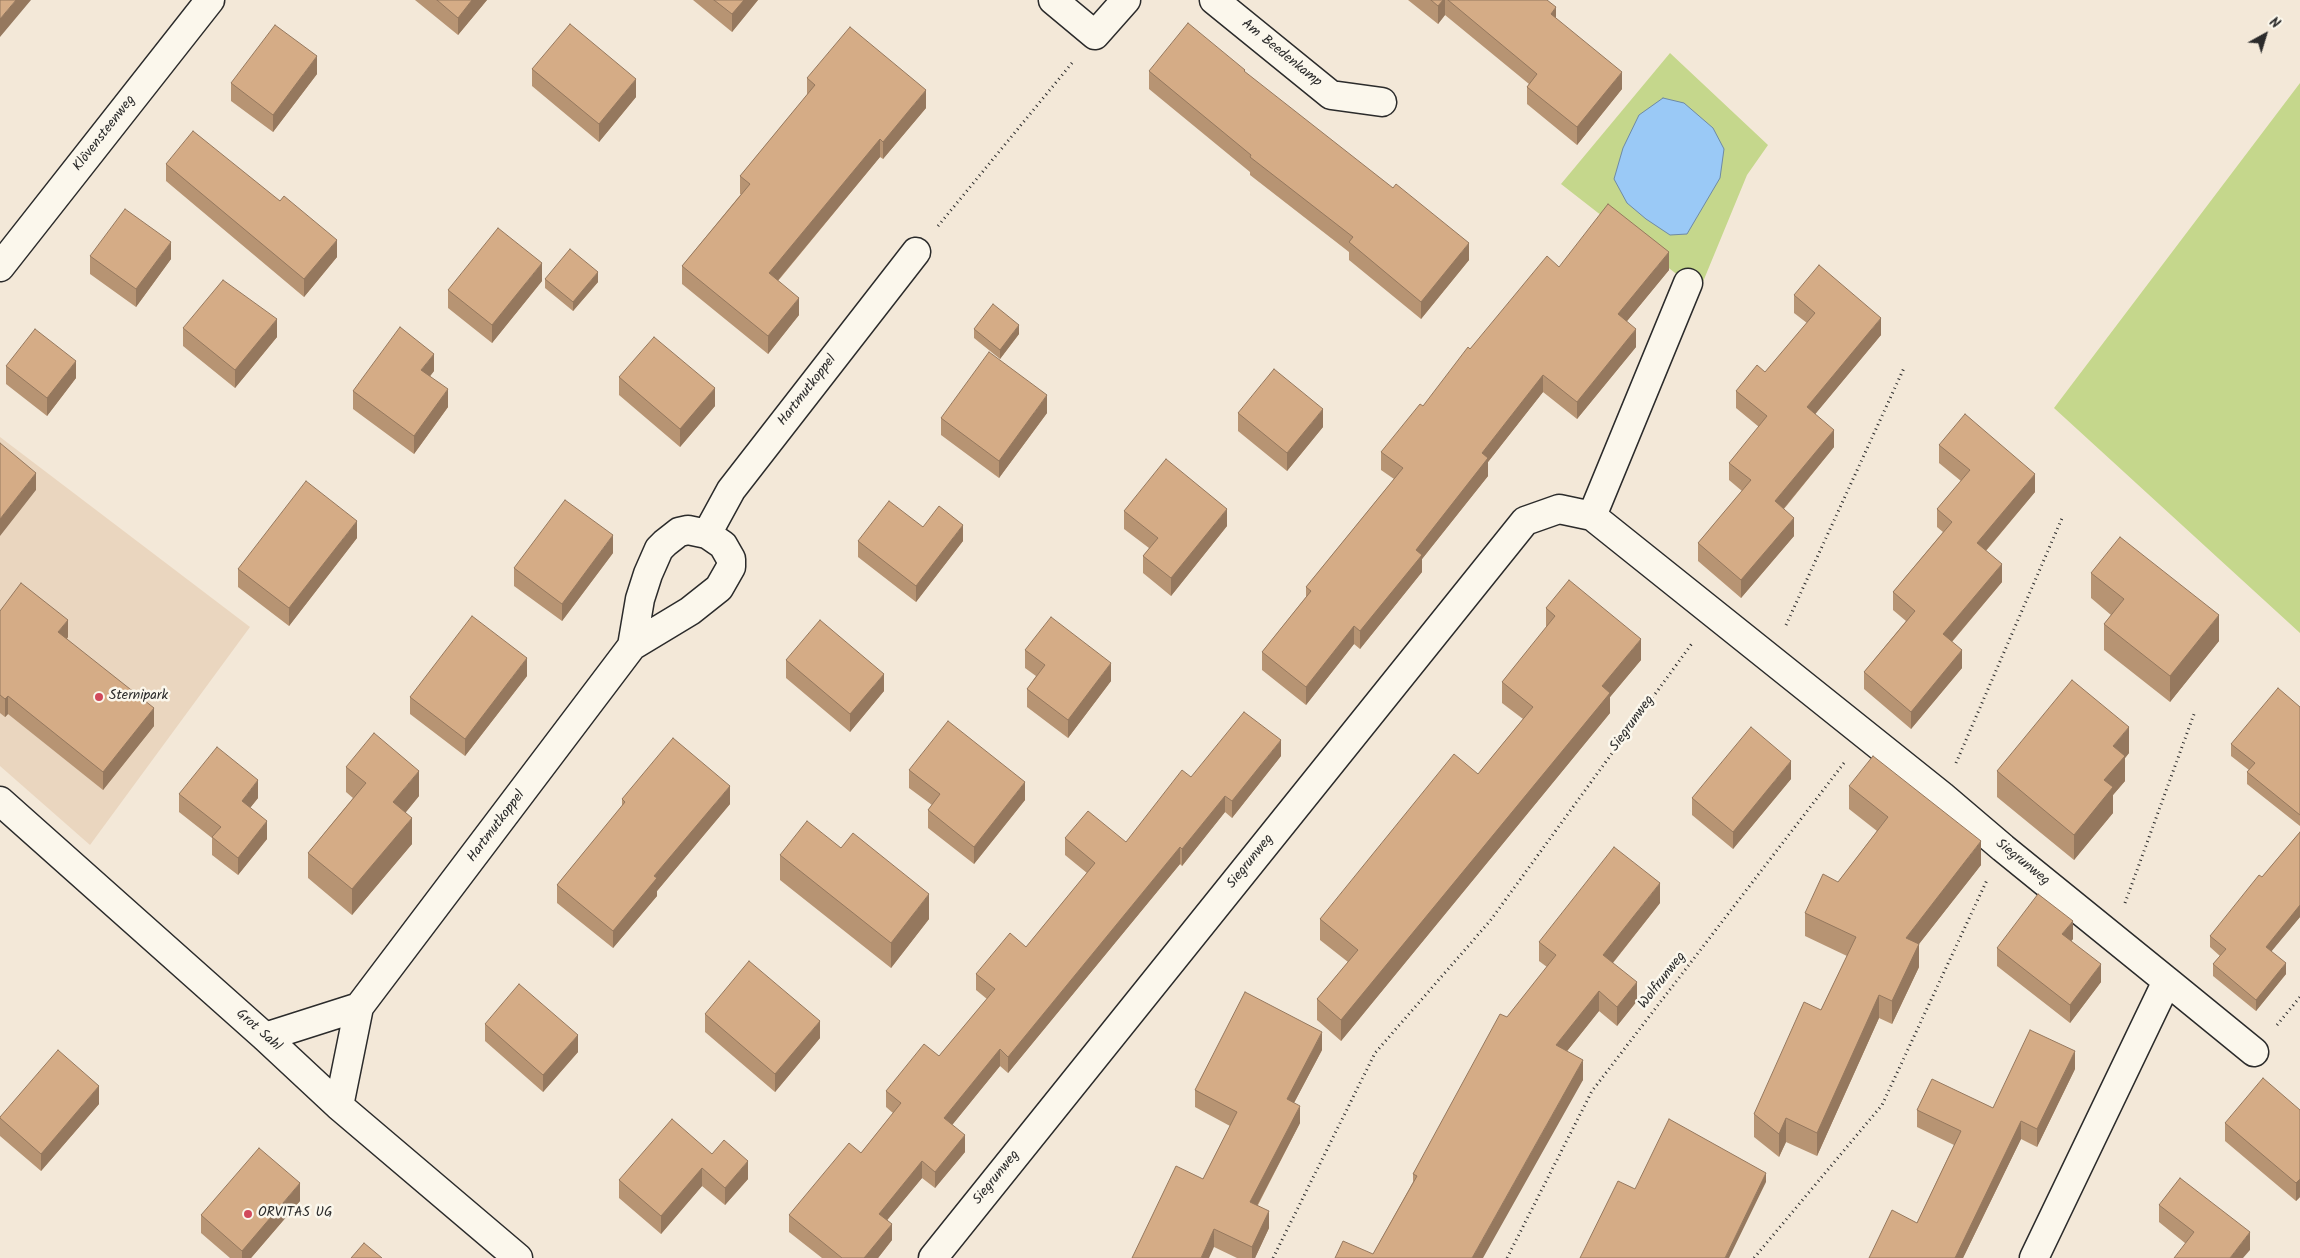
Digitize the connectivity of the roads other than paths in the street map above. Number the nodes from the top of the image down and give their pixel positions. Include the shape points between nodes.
1 (210, 0) edge
2 (1053, 0) edge
3 (1126, 0) edge
4 (1214, 0) edge
5 (1382, 102) dead end
6 (916, 252) road end
7 (0, 267) edge
8 (1688, 283) dead end
9 (1592, 516) junction
10 (707, 534) junction
11 (632, 646) junction
12 (0, 801) edge
13 (2166, 981) junction
14 (359, 1007) junction
15 (265, 1037) junction
16 (2254, 1052) dead end
17 (339, 1106) junction
18 (518, 1258) edge
19 (933, 1258) edge
20 (2034, 1258) edge

1 - 7 street, Klövensteenweg
2 - 3 street via 1095,35
4 - 5 street, Am Beedenkamp via 1331,95
6 - 10 street, Hartmutkoppel via 731,490
8 - 9 street
9 - 13 street, Siegrunweg via 1942,796
9 - 19 street, Siegrunweg via 1559,509 1525,520
10 - 11 street, Hartmutkoppel via 688,530 679,532 659,549 640,600
10 - 11 street, Hartmutkoppel via 729,553 731,567 728,576 707,599
11 - 14 street, Hartmutkoppel
12 - 15 street, Grot Sahl
13 - 16 street, Siegrunweg
13 - 20 street
14 - 15 street
14 - 17 street, Hartmutkoppel
15 - 17 street, Grot Sahl
17 - 18 street, Grot Sahl

